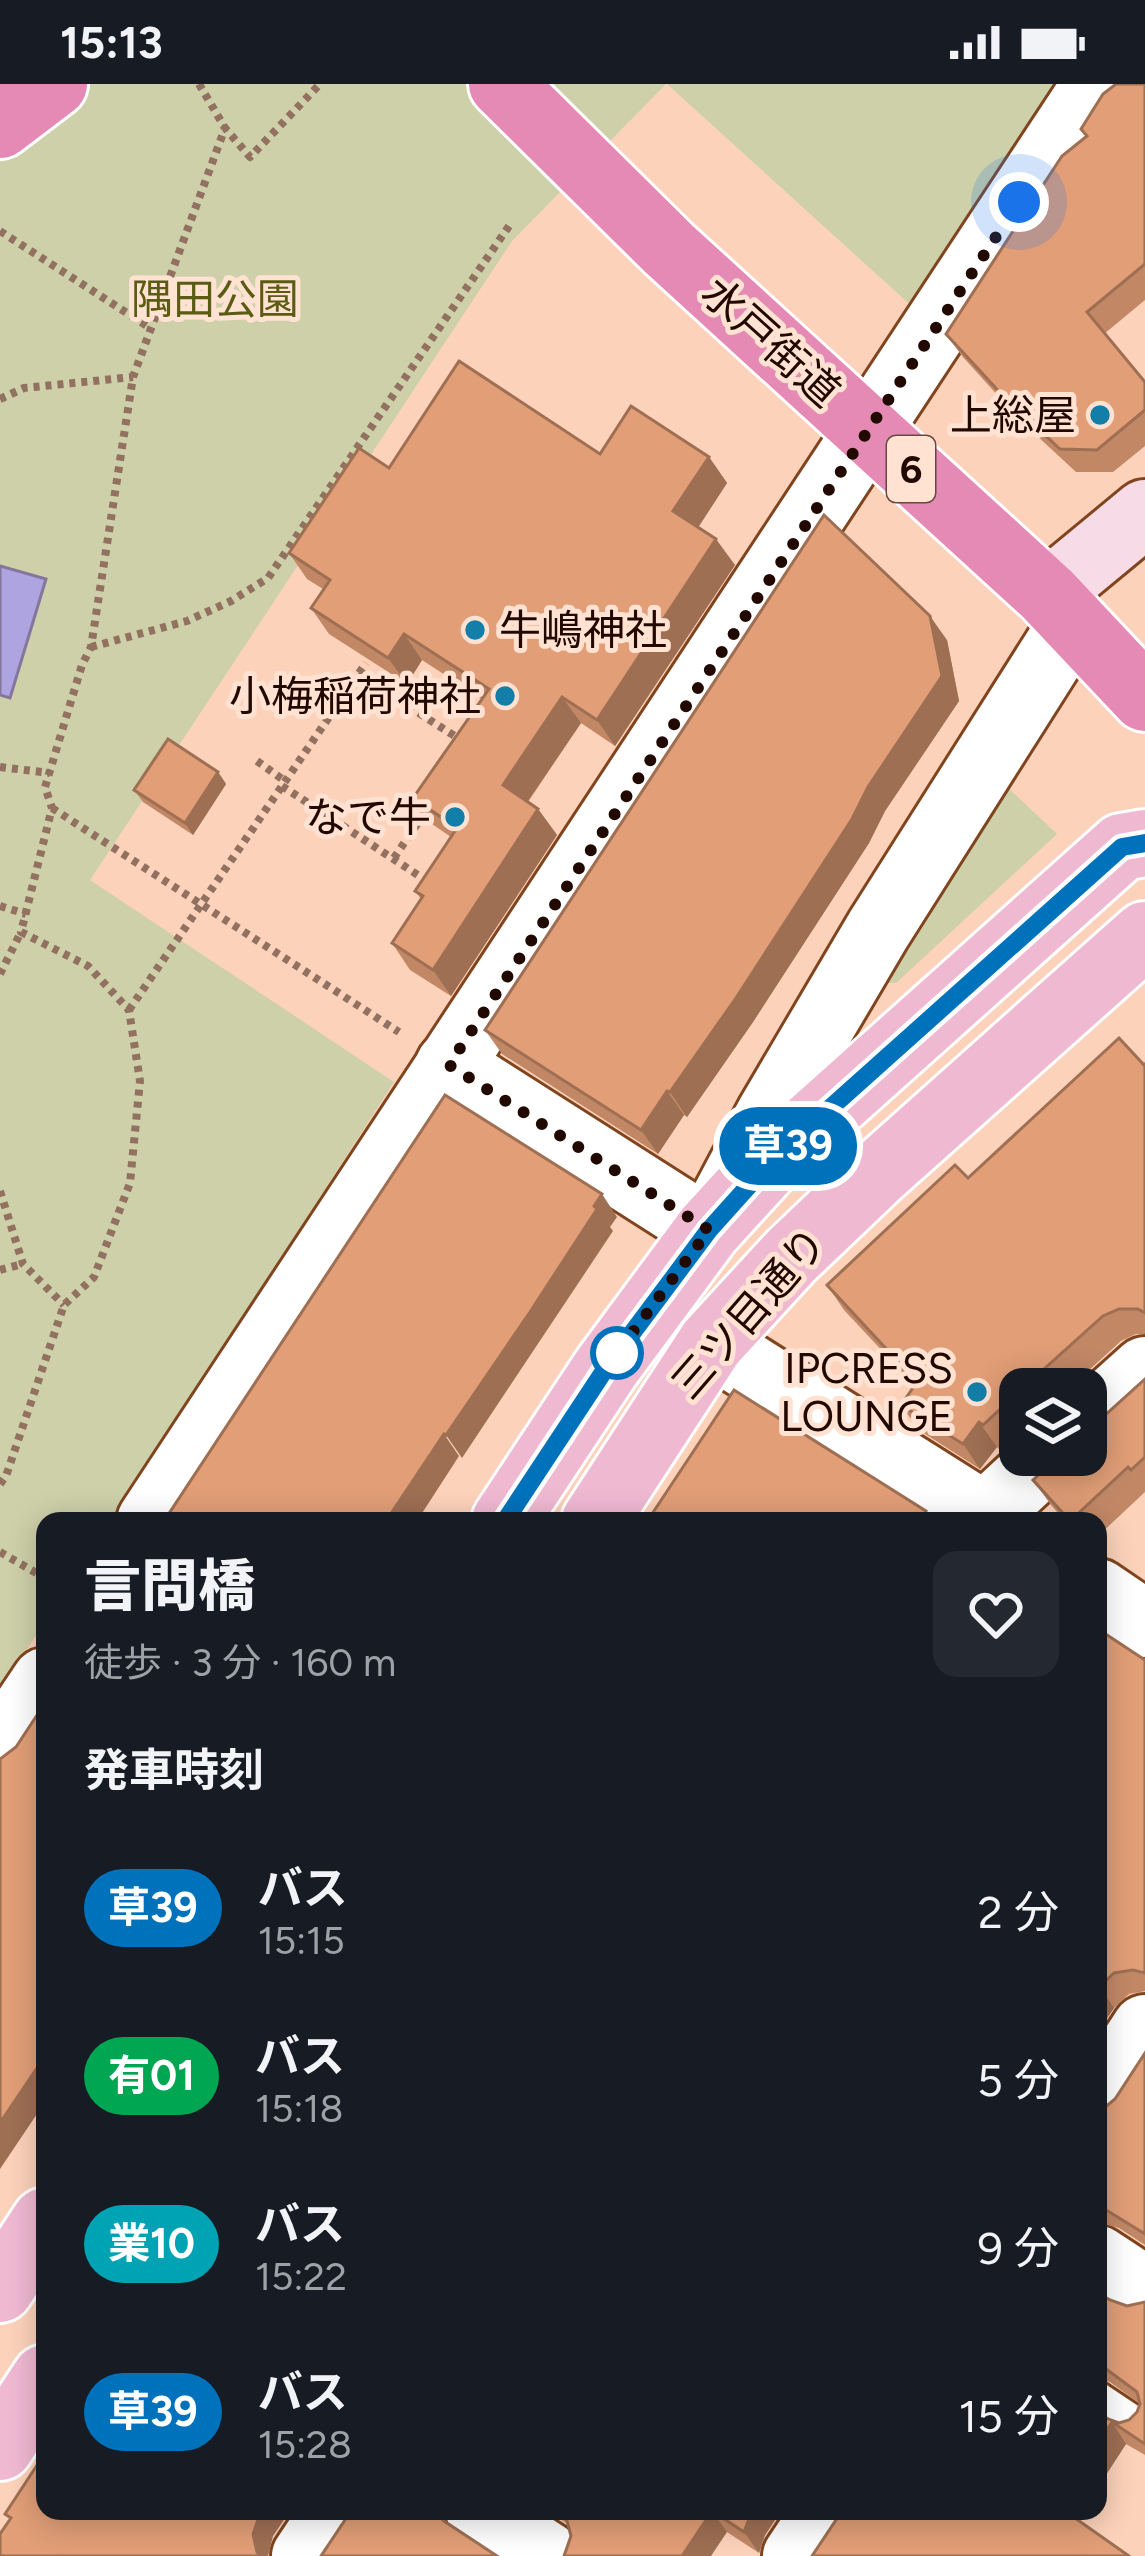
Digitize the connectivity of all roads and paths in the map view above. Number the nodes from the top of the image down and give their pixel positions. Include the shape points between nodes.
1 (54, 84) edge
2 (199, 84) edge
3 (320, 84) edge
4 (502, 84) edge
5 (1096, 84) edge
6 (0, 125) edge
7 (225, 128) junction
8 (509, 226) dead end
9 (0, 231) edge
10 (150, 328) junction
11 (133, 377) junction
12 (0, 399) edge
13 (870, 431) junction
14 (1145, 513) edge
15 (1060, 608) junction
16 (91, 647) junction
17 (366, 663) edge
18 (358, 674) junction
19 (1145, 698) edge
20 (470, 746) edge
21 (256, 761) dead end
22 (0, 767) edge
23 (50, 772) junction
24 (284, 783) junction
25 (432, 802) edge
26 (52, 808) junction
27 (1145, 843) edge
28 (394, 858) junction
29 (430, 883) edge
30 (201, 905) junction
31 (0, 906) edge
32 (26, 914) junction
33 (21, 932) junction
34 (1145, 935) edge
35 (0, 974) edge
36 (129, 1010) junction
37 (449, 1065) junction
38 (0, 1191) edge
39 (709, 1230) junction
40 (23, 1264) junction
41 (0, 1270) edge
42 (64, 1305) junction
43 (711, 1343) junction
44 (1145, 1370) edge
45 (1107, 1404) edge
46 (1029, 1476) edge
47 (0, 1484) edge
48 (156, 1512) edge
49 (512, 1512) edge
50 (601, 1512) edge
51 (974, 1512) edge
52 (992, 1512) edge
53 (0, 1552) edge
54 (36, 1573) edge
55 (1107, 1598) edge
56 (1145, 1624) edge
57 (36, 1694) edge
58 (0, 1748) edge
59 (1145, 2028) edge
60 (1107, 2086) edge
61 (36, 2235) edge
62 (1107, 2265) edge
63 (0, 2289) edge
64 (1145, 2290) edge
65 (36, 2392) edge
66 (1107, 2404) edge
67 (1134, 2423) edge
68 (0, 2447) edge
69 (329, 2520) edge
70 (493, 2520) edge
71 (820, 2520) edge
72 (305, 2556) edge
73 (548, 2556) edge
74 (796, 2556) edge

1 - 6 highway
2 - 7 path
3 - 7 path via 250,157
4 - 13 highway, 水戸街道 / 6
5 - 13 street
7 - 10 path
8 - 16 path via 268,578 187,621
9 - 10 path
10 - 11 path
11 - 12 path via 24,388
11 - 16 path
13 - 15 highway, 水戸街道 / 6
13 - 37 street
14 - 15 street
15 - 19 highway, 水戸街道 / 6
15 - 39 street
16 - 23 path
17 - 18 path
18 - 20 path
18 - 24 path
21 - 24 path
22 - 23 path
23 - 26 path
24 - 28 path
24 - 30 path
25 - 28 path
26 - 30 path
26 - 32 path
27 - 39 main road, 三ツ目通り via 1122,847 771,1161
28 - 29 path
30 - 36 path
30 - 37 path
31 - 32 path
32 - 33 path
33 - 35 path
33 - 36 path via 88,966
34 - 43 main road, 三ツ目通り via 876,1175
36 - 42 path via 140,1082 130,1183 94,1277
37 - 39 street
37 - 48 street
38 - 40 path
39 - 49 main road, 三ツ目通り
40 - 41 path
40 - 42 path
42 - 47 path
43 - 50 main road, 三ツ目通り
43 - 51 street
44 - 45 street
46 - 52 street
53 - 54 path
55 - 56 street
57 - 58 street
59 - 60 street
61 - 63 main road
62 - 64 street
65 - 68 main road
66 - 67 lane
69 - 72 street
70 - 73 street
71 - 74 street

